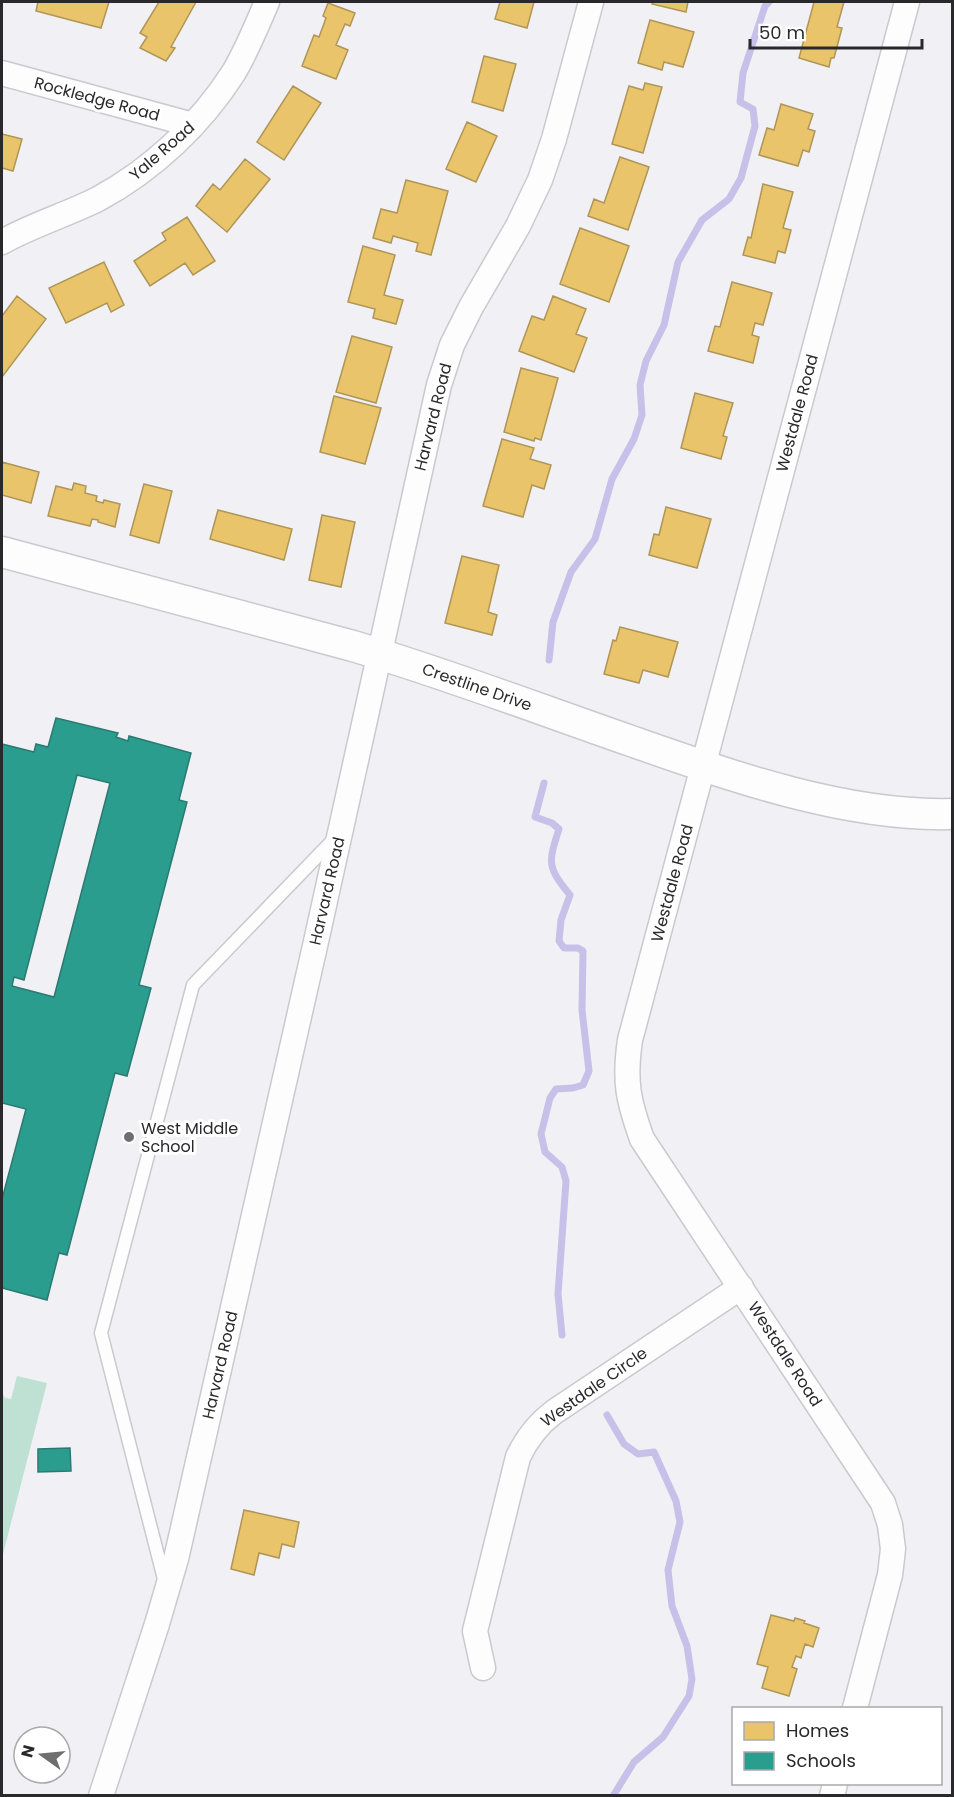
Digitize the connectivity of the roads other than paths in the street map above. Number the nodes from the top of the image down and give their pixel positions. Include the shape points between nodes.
1 (267, 2) edge
2 (591, 2) edge
3 (907, 2) edge
4 (2, 74) edge
5 (193, 125) junction
6 (2, 242) edge
7 (2, 552) edge
8 (379, 654) junction
9 (703, 766) junction
10 (952, 814) edge
11 (340, 833) junction
12 (741, 1287) junction
13 (167, 1592) junction
14 (483, 1668) dead end
15 (855, 1707) edge
16 (101, 1796) edge

1 - 5 street, Yale Road via 234,72
2 - 8 street, Harvard Road via 540,180 452,345 439,385
3 - 9 street, Westdale Road
4 - 5 street, Rockledge Road
5 - 6 street, Yale Road via 125,183
7 - 8 street, Crestline Drive
8 - 9 street, Crestline Drive
8 - 11 street, Harvard Road
9 - 10 street, Crestline Drive via 848,805
9 - 12 street, Westdale Road via 630,1040 628,1094 642,1139
11 - 13 street, Harvard Road
11 - 13 lane via 193,985 101,1333
12 - 14 street, Westdale Circle via 554,1412 526,1440 518,1456 475,1631
12 - 15 street, Westdale Road via 883,1503 890,1525 890,1575
13 - 16 street, Harvard Road

